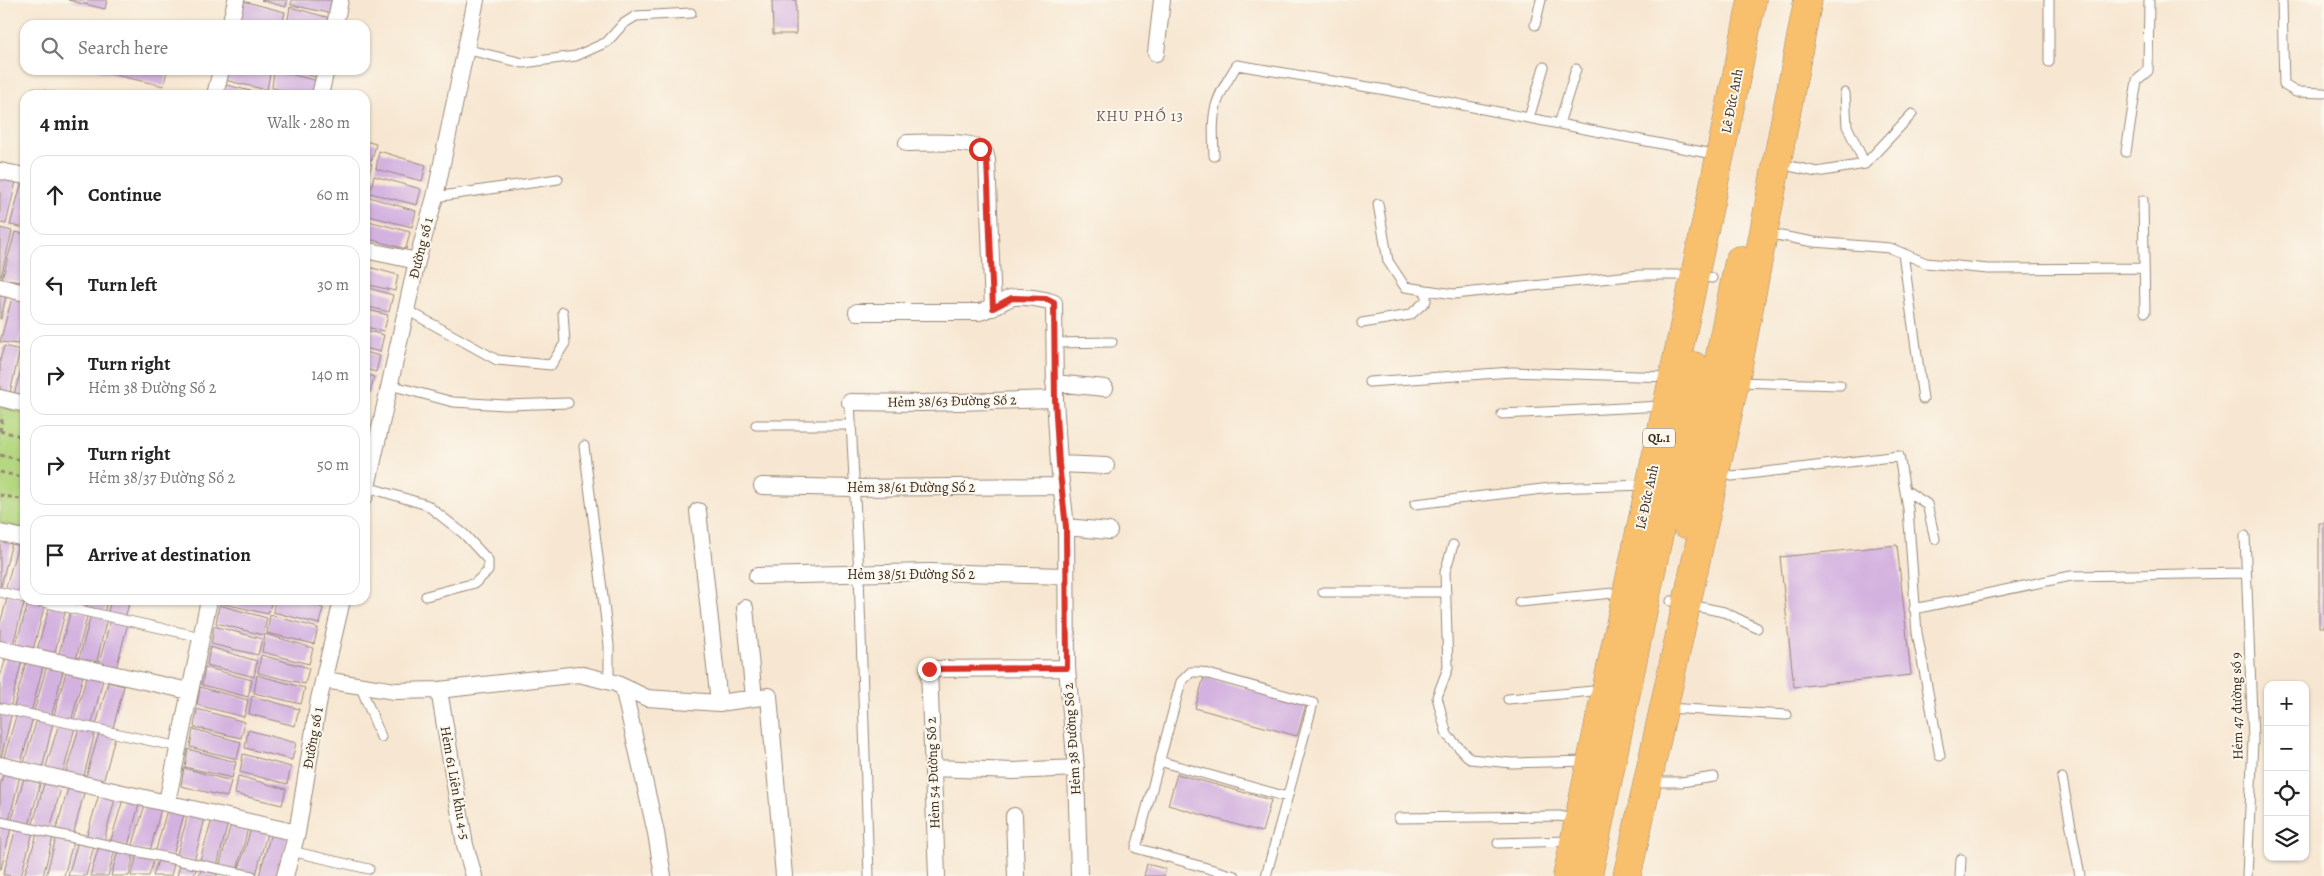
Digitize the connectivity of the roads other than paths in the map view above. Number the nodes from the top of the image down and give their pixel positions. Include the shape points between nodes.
1 (236, 0) edge
2 (340, 0) edge
3 (476, 0) edge
4 (1162, 0) edge
5 (1541, 0) edge
6 (1752, 0) edge
7 (1770, 0) edge
8 (1791, 0) edge
9 (1808, 0) edge
10 (2050, 0) edge
11 (2150, 0) edge
12 (2282, 0) edge
13 (691, 13) dead end
14 (231, 20) edge
15 (336, 20) edge
16 (1535, 25) dead end
17 (465, 49) junction
18 (1156, 53) dead end
19 (2049, 62) dead end
20 (1544, 66) dead end
21 (1576, 69) dead end
22 (219, 75) edge
23 (325, 75) edge
24 (216, 90) edge
25 (321, 90) edge
26 (1846, 93) dead end
27 (2324, 93) edge
28 (1912, 114) dead end
29 (1529, 118) junction
30 (1559, 124) junction
31 (907, 143) dead end
32 (2126, 152) dead end
33 (1721, 155) junction
34 (1214, 156) dead end
35 (1776, 163) junction
36 (1865, 164) junction
37 (0, 171) edge
38 (20, 175) edge
39 (558, 179) dead end
40 (434, 197) junction
41 (2143, 200) dead end
42 (1378, 204) dead end
43 (1763, 233) junction
44 (370, 251) edge
45 (1903, 253) junction
46 (417, 261) junction
47 (2143, 268) junction
48 (1704, 276) junction
49 (0, 287) edge
50 (1426, 290) junction
51 (20, 292) edge
52 (993, 308) junction
53 (406, 310) junction
54 (563, 312) dead end
55 (857, 312) dead end
56 (2145, 312) dead end
57 (1362, 323) dead end
58 (1112, 342) dead end
59 (1054, 344) junction
60 (1682, 377) junction
61 (1369, 382) dead end
62 (1736, 382) junction
63 (390, 385) junction
64 (1840, 385) dead end
65 (1105, 388) dead end
66 (1055, 391) junction
67 (0, 398) edge
68 (1923, 399) dead end
69 (850, 402) joint
70 (20, 403) edge
71 (568, 403) dead end
72 (1666, 406) junction
73 (1502, 414) dead end
74 (756, 425) dead end
75 (850, 425) junction
76 (584, 446) dead end
77 (1059, 464) junction
78 (1106, 466) dead end
79 (370, 468) edge
80 (1717, 469) junction
81 (1649, 484) junction
82 (370, 485) edge
83 (762, 486) dead end
84 (1061, 486) junction
85 (853, 488) junction
86 (1905, 490) junction
87 (1415, 504) dead end
88 (698, 511) dead end
89 (1066, 527) junction
90 (1109, 531) dead end
91 (0, 533) edge
92 (2245, 536) dead end
93 (20, 537) edge
94 (1935, 540) dead end
95 (1453, 545) dead end
96 (2245, 572) junction
97 (859, 574) junction
98 (756, 576) dead end
99 (1065, 576) junction
100 (0, 592) edge
101 (1323, 592) dead end
102 (1446, 592) junction
103 (1626, 592) junction
104 (426, 596) dead end
105 (20, 597) edge
106 (1519, 602) dead end
107 (1679, 602) junction
108 (57, 605) edge
109 (208, 605) edge
110 (341, 605) edge
111 (745, 608) dead end
112 (1914, 609) junction
113 (1757, 628) dead end
114 (201, 637) junction
115 (0, 649) edge
116 (1067, 668) junction
117 (324, 680) junction
118 (616, 684) junction
119 (360, 686) junction
120 (189, 690) junction
121 (439, 690) junction
122 (1605, 690) junction
123 (754, 698) junction
124 (1508, 699) dead end
125 (719, 703) junction
126 (1664, 707) junction
127 (0, 708) edge
128 (1787, 715) dead end
129 (381, 737) dead end
130 (179, 747) junction
131 (1940, 756) dead end
132 (1590, 761) junction
133 (1159, 762) junction
134 (0, 765) edge
135 (933, 768) junction
136 (1076, 768) junction
137 (1714, 777) dead end
138 (2062, 778) dead end
139 (1648, 782) junction
140 (1287, 797) junction
141 (167, 802) junction
142 (1014, 816) dead end
143 (1399, 818) dead end
144 (0, 822) edge
145 (1576, 831) junction
146 (297, 833) junction
147 (1498, 843) dead end
148 (292, 852) junction
149 (1961, 859) dead end
150 (369, 868) dead end
151 (252, 876) edge
152 (285, 876) edge
153 (474, 876) edge
154 (663, 876) edge
155 (784, 876) edge
156 (869, 876) edge
157 (937, 876) edge
158 (1016, 876) edge
159 (1079, 876) edge
160 (1235, 876) edge
161 (1266, 876) edge
162 (1567, 876) edge
163 (1588, 876) edge
164 (1613, 876) edge
165 (1627, 876) edge
166 (1960, 876) edge
167 (2080, 876) edge
168 (2247, 876) edge

1 - 14 street
2 - 15 street
3 - 17 street, Đường số 1
4 - 18 street
5 - 16 lane
6 - 33 highway, Lê Đức Anh / QL.1
7 - 48 highway, Lê Đức Anh / QL.1
8 - 107 highway
9 - 35 highway
10 - 19 lane
11 - 32 lane via 2148,71 2137,80
12 - 27 lane via 2284,85 2296,92
13 - 17 lane via 636,16 623,24 607,42 576,56 523,63
17 - 40 street, Đường số 1
20 - 29 lane
21 - 30 lane
22 - 24 street
23 - 25 street
26 - 36 lane via 1847,126
28 - 36 lane
29 - 30 lane
29 - 34 lane via 1237,65 1219,93 1212,117
30 - 33 lane
31 - 52 street via 958,144 984,152 987,160
33 - 48 highway, Lê Đức Anh / QL.1
35 - 36 lane via 1817,172
35 - 43 highway
37 - 38 street
39 - 40 lane
40 - 46 street, Đường số 1
41 - 47 lane
42 - 50 lane via 1388,261 1405,287
43 - 45 lane via 1814,242 1890,248
43 - 62 highway
44 - 46 street
45 - 47 lane via 1926,263 1988,269
45 - 68 lane
46 - 53 street, Đường số 1
47 - 56 lane
48 - 50 lane via 1640,275 1454,294
48 - 60 highway, Lê Đức Anh / QL.1
49 - 51 street
50 - 57 lane via 1426,302 1410,316
52 - 55 street via 980,312
52 - 59 street, Hẻm 38 Đường Số 2 via 1012,298 1046,299 1054,303
53 - 54 lane via 497,360 551,365 565,344
53 - 63 street, Đường số 1
58 - 59 lane
59 - 66 street, Hẻm 38 Đường Số 2
60 - 61 lane via 1512,372
60 - 72 highway, Lê Đức Anh / QL.1
60 - 163 highway, Lê Đức Anh / QL.1
62 - 64 lane
62 - 80 highway
63 - 71 lane via 453,402 506,406
63 - 79 street, Đường số 1
65 - 66 street, Hẻm 38/63 Đường Số 2
66 - 69 street, Hẻm 38/63 Đường Số 2 via 923,403
66 - 77 street, Hẻm 38 Đường Số 2
67 - 70 street
69 - 75 lane
72 - 73 lane
72 - 81 highway, Lê Đức Anh / QL.1
74 - 75 lane
75 - 85 lane
76 - 118 lane
77 - 78 street
77 - 84 street, Hẻm 38 Đường Số 2
80 - 86 lane via 1732,476 1899,456
80 - 107 highway
81 - 87 lane via 1551,488
81 - 103 highway, Lê Đức Anh / QL.1
82 - 104 lane via 427,505 464,534 488,560 488,571 475,584
83 - 85 street, Hẻm 38/61 Đường Số 2
84 - 85 street, Hẻm 38/61 Đường Số 2
84 - 89 street, Hẻm 38 Đường Số 2
85 - 97 lane
86 - 94 lane via 1927,504
86 - 112 lane
88 - 125 street
89 - 90 street
89 - 99 street, Hẻm 38 Đường Số 2
91 - 93 street
92 - 96 lane, Hẻm 47 đường số 9
95 - 102 lane via 1445,572
96 - 112 lane via 2071,576
96 - 168 lane, Hẻm 47 đường số 9 via 2253,740
97 - 98 street, Hẻm 38/51 Đường Số 2
97 - 99 street, Hẻm 38/51 Đường Số 2 via 929,572
97 - 156 lane
99 - 116 street, Hẻm 38 Đường Số 2
100 - 105 lane
101 - 102 lane
102 - 132 lane via 1448,668 1437,697 1447,734 1470,759 1511,763
103 - 106 lane
103 - 122 highway, Lê Đức Anh / QL.1
107 - 113 lane via 1724,612
107 - 126 highway
107 - 164 highway
108 - 114 lane
109 - 114 street
110 - 117 street, Đường số 1
111 - 123 street
112 - 131 lane
114 - 120 street
115 - 120 street
116 - 135 street, Hẻm 54 Đường Số 2 via 929,669
116 - 136 street, Hẻm 38 Đường Số 2
117 - 119 street
117 - 146 street, Đường số 1
118 - 121 street via 579,674
118 - 125 street via 646,698
118 - 154 street via 656,833
119 - 121 street
119 - 129 lane
120 - 130 street
121 - 153 street, Hẻm 61 Liên khu 4-5 via 465,845
122 - 124 lane
122 - 132 highway, Lê Đức Anh / QL.1
123 - 125 street
123 - 155 street via 769,696
126 - 128 lane
126 - 139 highway
127 - 130 lane
130 - 141 street
132 - 145 highway, Lê Đức Anh / QL.1
133 - 140 lane
133 - 140 lane via 1183,678 1196,671 1229,680 1313,703
133 - 160 lane via 1136,848
134 - 141 street
135 - 136 street via 1013,771
135 - 157 street, Hẻm 54 Đường Số 2
136 - 159 street, Hẻm 38 Đường Số 2
137 - 139 lane
138 - 167 lane
139 - 165 highway
140 - 161 lane
141 - 146 street
142 - 158 street
143 - 145 lane via 1560,816
144 - 151 lane
145 - 147 lane
145 - 162 highway, Lê Đức Anh / QL.1
146 - 148 street, Đường số 1
148 - 150 lane
148 - 152 street, Đường số 1
149 - 166 lane

